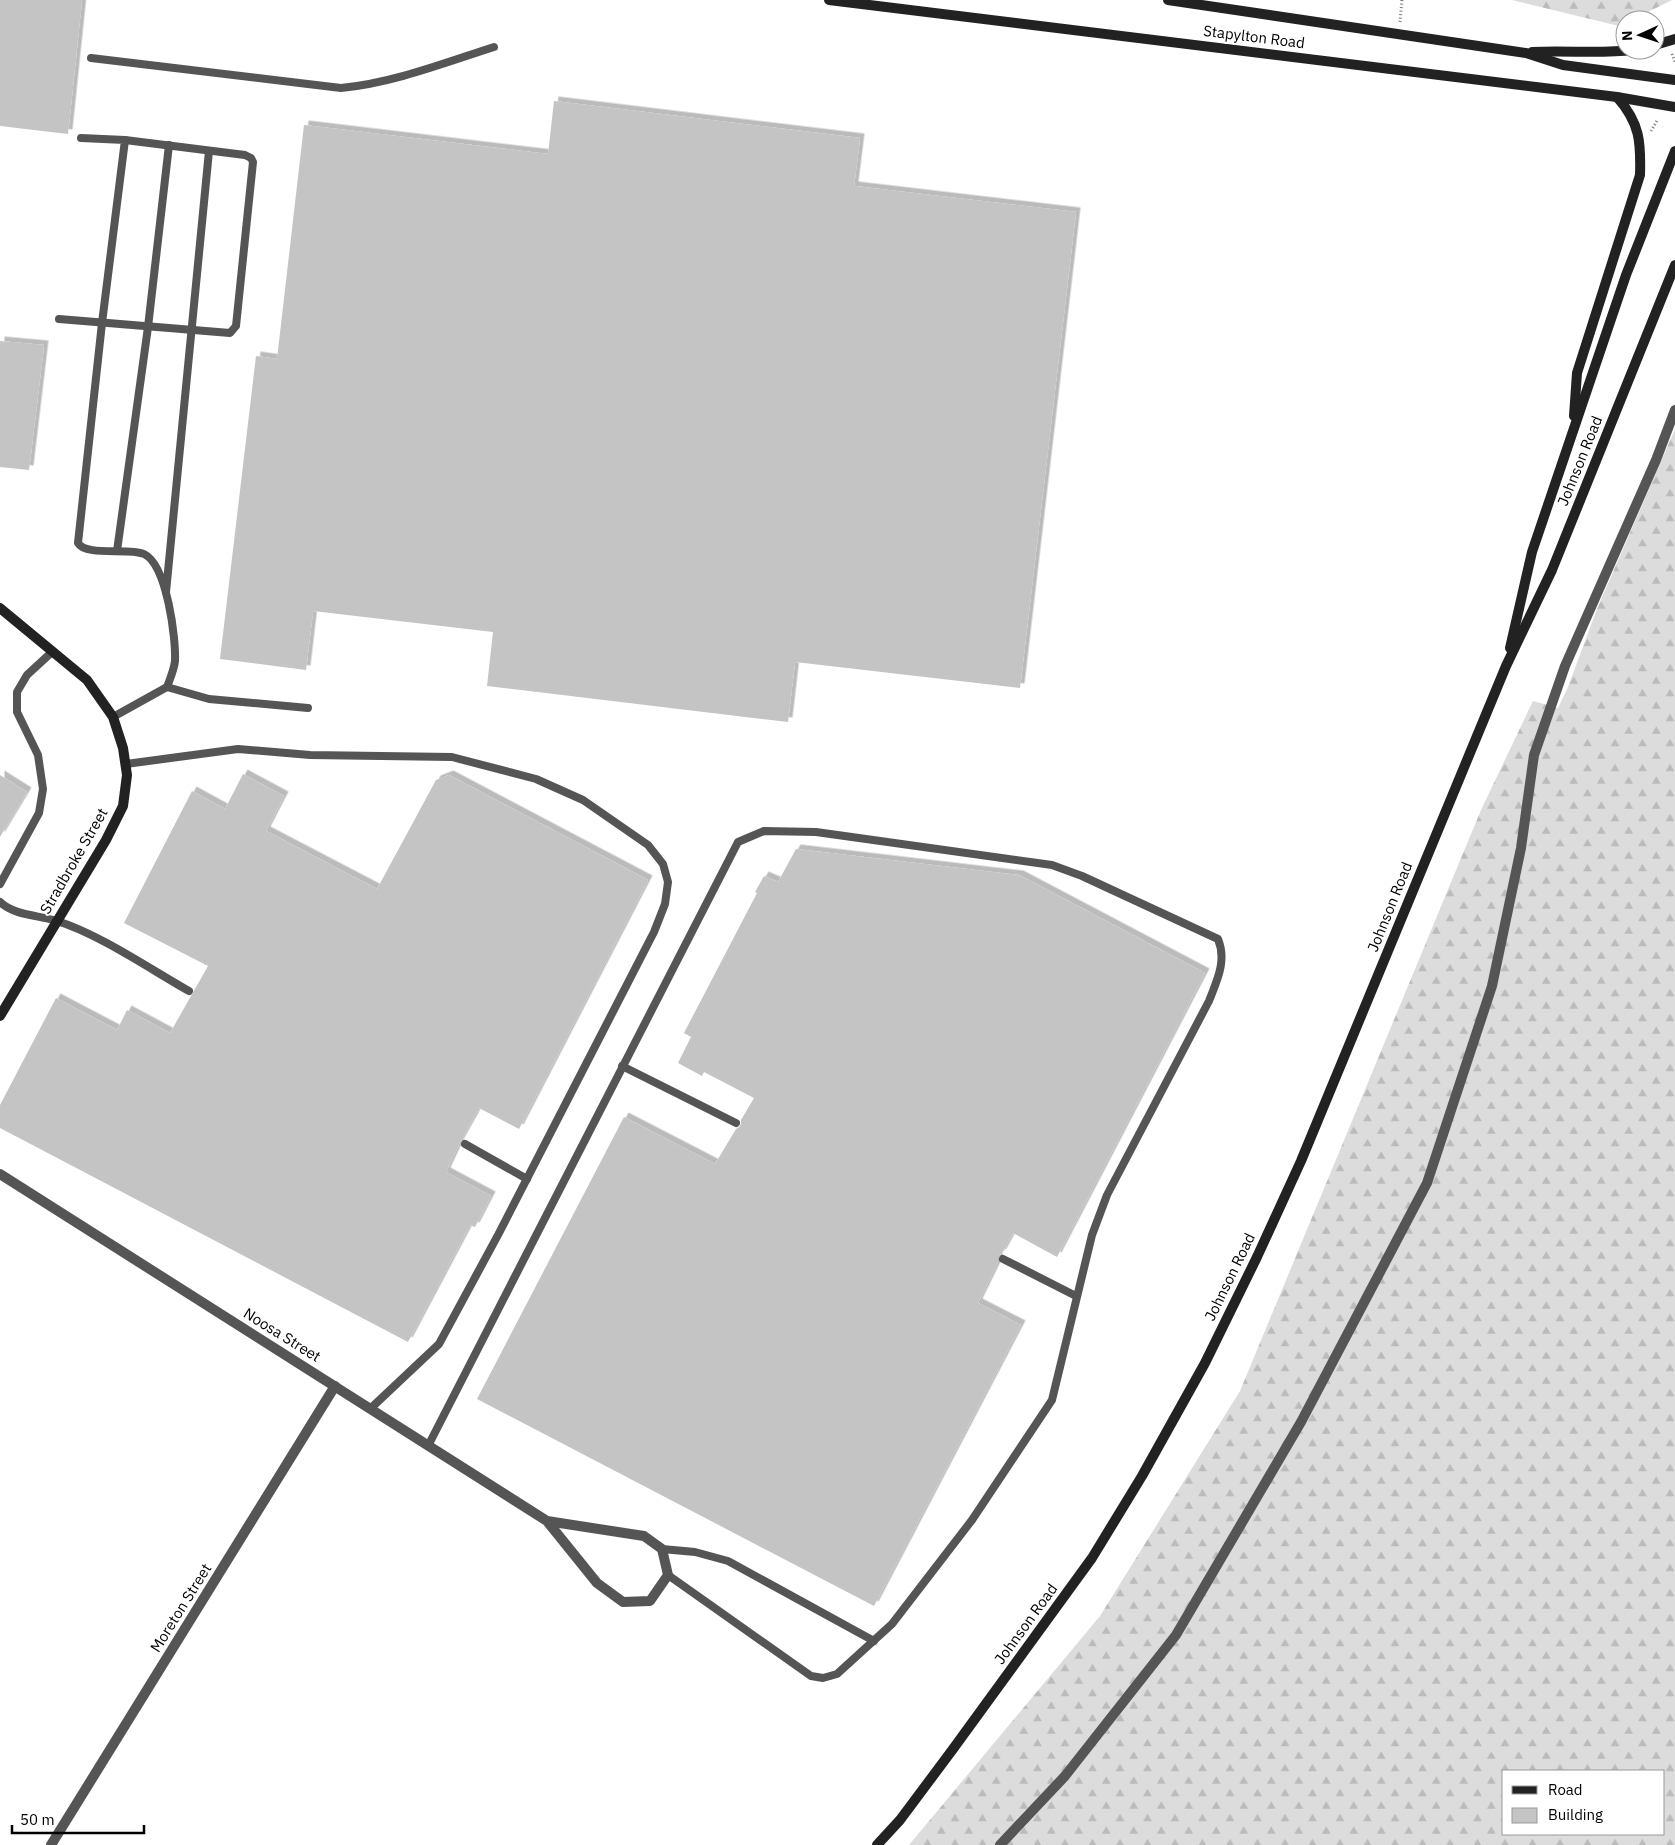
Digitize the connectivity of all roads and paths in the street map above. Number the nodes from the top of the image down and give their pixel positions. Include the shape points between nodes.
1 (829, 0) edge
2 (1168, 0) edge
3 (1402, 0) edge
4 (1399, 34) junction
5 (494, 47) dead end
6 (1615, 51) edge
7 (1526, 53) junction
8 (1672, 54) dead end
9 (91, 58) dead end
10 (1675, 62) edge
11 (1675, 80) edge
12 (1618, 97) junction
13 (1675, 107) edge
14 (1658, 120) dead end
15 (1654, 129) junction
16 (1660, 133) dead end
17 (1646, 134) dead end
18 (81, 138) dead end
19 (126, 140) junction
20 (169, 145) junction
21 (209, 151) junction
22 (1675, 151) edge
23 (1675, 265) edge
24 (59, 319) dead end
25 (102, 323) junction
26 (148, 327) junction
27 (191, 331) junction
28 (1675, 410) edge
29 (1574, 430) junction
30 (117, 551) junction
31 (166, 596) junction
32 (0, 608) edge
33 (52, 652) junction
34 (1506, 666) junction
35 (167, 687) junction
36 (308, 708) dead end
37 (113, 717) junction
38 (126, 764) junction
39 (0, 884) edge
40 (0, 902) edge
41 (58, 921) junction
42 (190, 991) dead end
43 (0, 1016) edge
44 (622, 1066) junction
45 (736, 1123) dead end
46 (464, 1144) dead end
47 (0, 1174) edge
48 (527, 1179) junction
49 (1003, 1259) dead end
50 (1076, 1296) junction
51 (335, 1386) junction
52 (370, 1409) junction
53 (428, 1446) junction
54 (547, 1521) junction
55 (662, 1548) junction
56 (668, 1575) junction
57 (874, 1641) junction
58 (51, 1845) edge
59 (877, 1845) edge
60 (1000, 1845) edge

1 - 12 main road, Stapylton Road
2 - 4 main road, Stapylton Road
3 - 4 path
4 - 7 main road, Stapylton Road
5 - 9 lane via 397,78 341,88
6 - 7 main road, Stapylton Road
7 - 11 main road, Stapylton Road via 1563,65
8 - 10 path
12 - 13 main road, Stapylton Road
12 - 29 main road, Johnson Road via 1636,124 1640,175 1577,372
14 - 15 path
15 - 16 path
15 - 17 path
18 - 19 lane
19 - 20 lane
19 - 25 lane
20 - 21 lane
20 - 26 lane
21 - 27 lane
21 - 27 lane via 245,155 252,162 242,268 234,330 230,333
22 - 29 main road, Johnson Road via 1626,275
23 - 34 main road, Johnson Road via 1552,570
24 - 25 lane
25 - 26 lane
25 - 30 lane via 78,542 86,549
26 - 27 lane
26 - 30 lane
27 - 31 lane
28 - 60 street via 1564,666 1534,755 1521,848 1492,986 1427,1183 1301,1422 1176,1635 1065,1776
29 - 34 main road, Johnson Road via 1532,552
30 - 31 lane via 143,553 153,560
31 - 35 lane via 175,639 175,664
32 - 33 main road, Stradbroke Street
33 - 37 main road, Stradbroke Street via 87,680
33 - 39 lane via 27,674 17,692 17,712 38,755 43,789 39,813
34 - 59 main road, Johnson Road via 1301,1161 1205,1363 1092,1558 948,1757
35 - 36 lane via 209,699
35 - 37 lane
37 - 38 main road, Stradbroke Street
38 - 41 main road, Stradbroke Street via 123,806
38 - 48 lane via 238,749 310,755 452,757 536,779 583,800 648,845 663,864 668,882 665,904 654,932
40 - 41 lane via 7,908
41 - 42 lane via 86,933
41 - 43 main road, Stradbroke Street
44 - 45 lane
44 - 50 lane via 738,842 764,831 816,832 1052,865 1218,938 1223,950 1221,970 1212,993 1107,1195 1092,1235
44 - 53 lane
46 - 48 lane
47 - 51 street, Noosa Street
48 - 52 lane via 439,1344
49 - 50 lane
50 - 57 lane via 1052,1400 972,1520 892,1624
51 - 52 street, Noosa Street
51 - 58 street, Moreton Street
52 - 53 street, Noosa Street
53 - 54 street, Noosa Street
54 - 55 street, Noosa Street via 644,1536
54 - 56 street, Noosa Street via 597,1583 623,1602 650,1601
55 - 56 street
55 - 57 lane via 728,1560
56 - 57 lane via 811,1676 824,1678 837,1674

